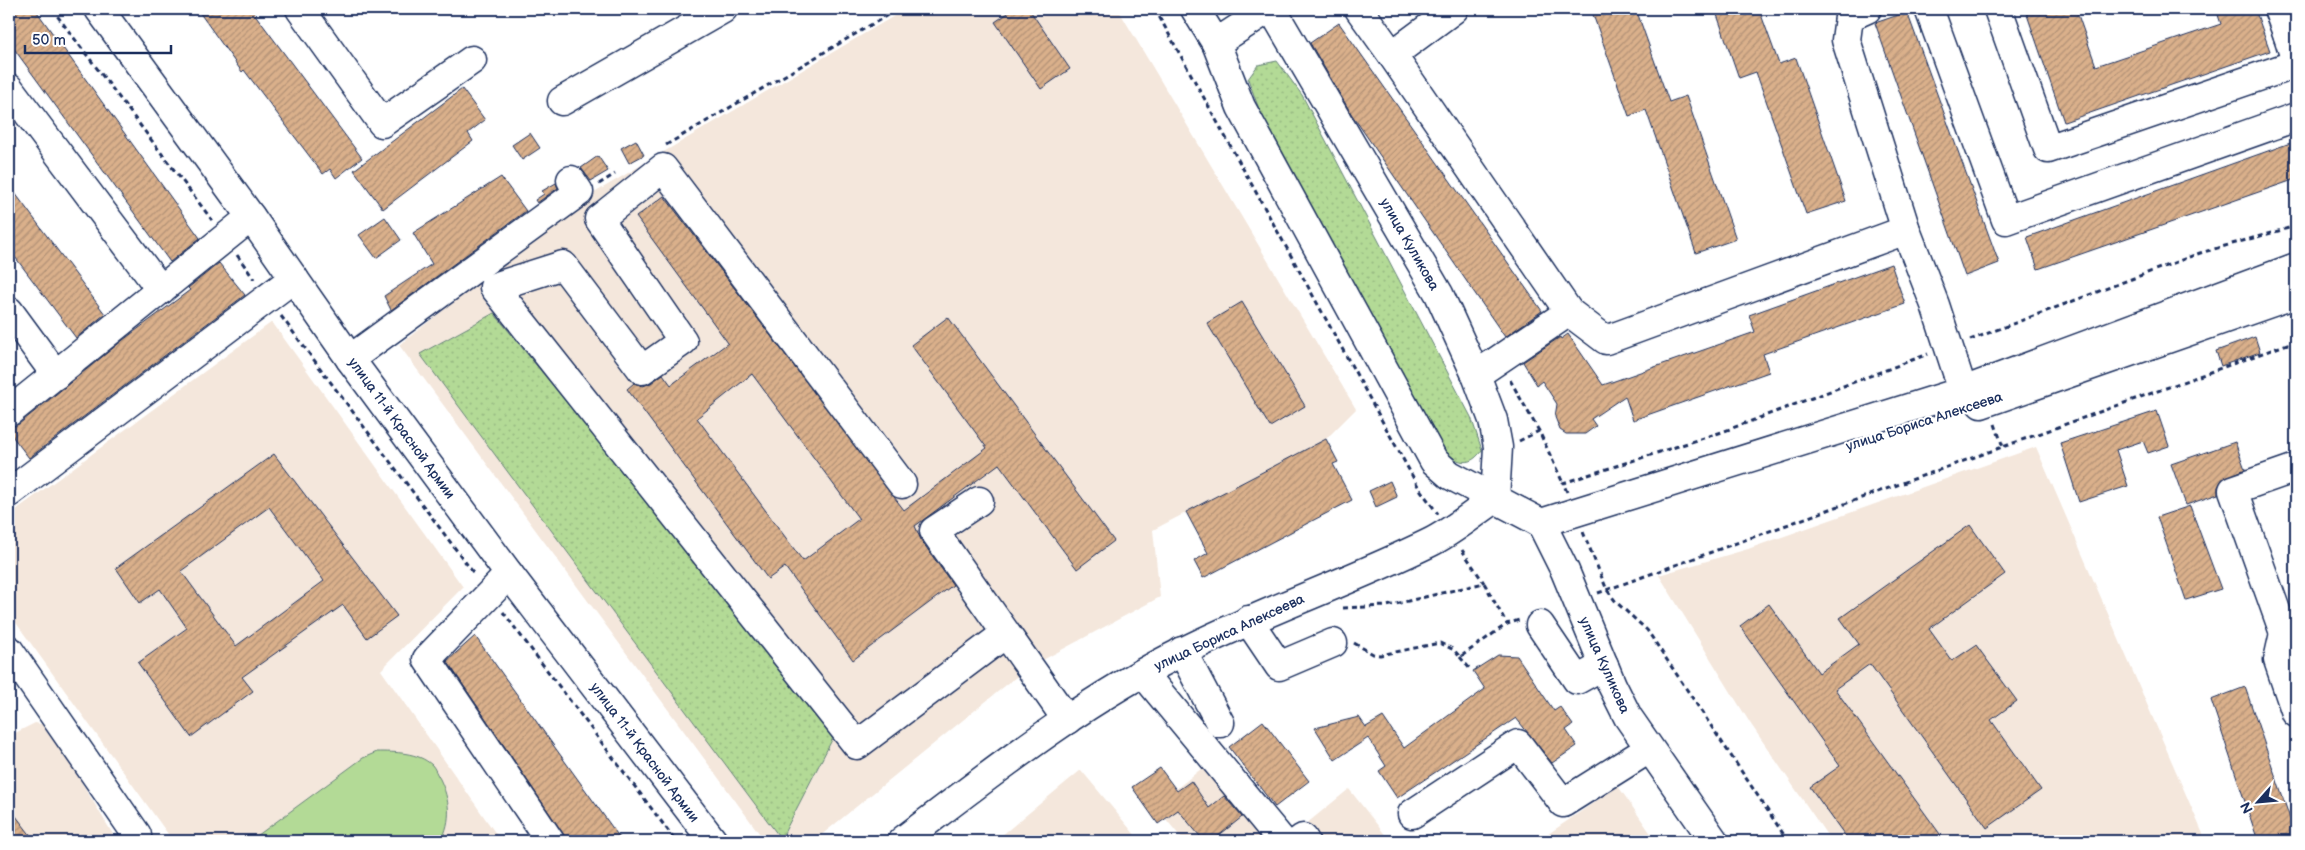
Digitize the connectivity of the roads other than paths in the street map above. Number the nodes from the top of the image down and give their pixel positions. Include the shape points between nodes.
1 (99, 9) edge
2 (300, 9) edge
3 (722, 9) edge
4 (1195, 9) edge
5 (1270, 9) edge
6 (1359, 9) edge
7 (1454, 9) edge
8 (1866, 9) edge
9 (1929, 9) edge
10 (1998, 9) edge
11 (2278, 9) edge
12 (2292, 35) edge
13 (1216, 43) junction
14 (1392, 55) junction
15 (472, 60) dead end
16 (2296, 63) edge
17 (9, 88) edge
18 (562, 102) dead end
19 (2296, 117) edge
20 (571, 180) dead end
21 (251, 217) junction
22 (1906, 230) junction
23 (2296, 267) edge
24 (294, 278) junction
25 (161, 290) junction
26 (2296, 294) edge
27 (9, 311) edge
28 (1569, 312) junction
29 (350, 359) junction
30 (56, 375) junction
31 (1476, 375) junction
32 (1975, 396) junction
33 (9, 412) edge
34 (2296, 468) edge
35 (902, 484) dead end
36 (9, 493) edge
37 (1495, 498) junction
38 (979, 501) dead end
39 (1544, 531) junction
40 (509, 574) junction
41 (1248, 620) junction
42 (1533, 622) road end
43 (1005, 634) junction
44 (2290, 639) edge
45 (1333, 643) road end
46 (9, 650) edge
47 (1182, 652) junction
48 (1604, 666) junction
49 (1143, 673) junction
50 (2296, 713) edge
51 (1067, 720) junction
52 (1220, 724) dead end
53 (1649, 749) junction
54 (1412, 814) dead end
55 (137, 841) edge
56 (550, 841) edge
57 (713, 841) edge
58 (902, 841) edge
59 (1282, 841) edge
60 (1299, 841) edge
61 (1305, 841) edge
62 (1714, 841) edge

1 - 21 main road, улица 11-й Красной Армии
2 - 15 main road via 382,123
3 - 18 main road
4 - 13 main road
5 - 13 main road
5 - 31 main road, улица Куликова via 1439,294
6 - 14 main road
7 - 14 main road
8 - 22 main road via 1849,17 1846,40
9 - 19 main road via 2006,220
10 - 16 main road via 2048,149
11 - 12 main road
12 - 16 main road
13 - 37 main road via 1241,107 1434,461 1450,475
14 - 28 main road
17 - 25 main road
20 - 29 main road via 579,192
21 - 24 main road, улица 11-й Красной Армии
21 - 25 main road
22 - 28 main road via 1606,340
22 - 32 main road
23 - 32 main road
24 - 29 main road, улица 11-й Красной Армии
24 - 36 main road
25 - 30 main road
26 - 32 main road, улица Бориса Алексеева
27 - 30 main road
28 - 31 main road
29 - 40 main road, улица 11-й Красной Армии
30 - 33 main road
31 - 37 main road, улица Куликова via 1493,420 1498,447
32 - 39 main road, улица Бориса Алексеева
34 - 44 main road via 2233,490
35 - 43 main road via 663,168 599,219 683,340 642,370 563,264 494,287 857,745
37 - 39 main road
37 - 41 main road, улица Бориса Алексеева via 1431,542
38 - 43 main road via 934,531
39 - 48 main road, улица Куликова via 1565,571
40 - 56 main road via 427,659
40 - 57 main road, улица 11-й Красной Армии
41 - 45 main road via 1279,666
41 - 47 main road, улица Бориса Алексеева
42 - 48 main road via 1577,680
43 - 51 main road
44 - 50 main road via 2278,660
46 - 55 main road via 137,836
47 - 49 main road, улица Бориса Алексеева
47 - 52 main road
48 - 53 main road, улица Куликова via 1628,717
49 - 51 main road, улица Бориса Алексеева
49 - 59 main road
51 - 58 main road, улица Бориса Алексеева
53 - 54 main road via 1563,804 1518,744
53 - 62 main road, улица Куликова
60 - 61 main road via 1302,838

